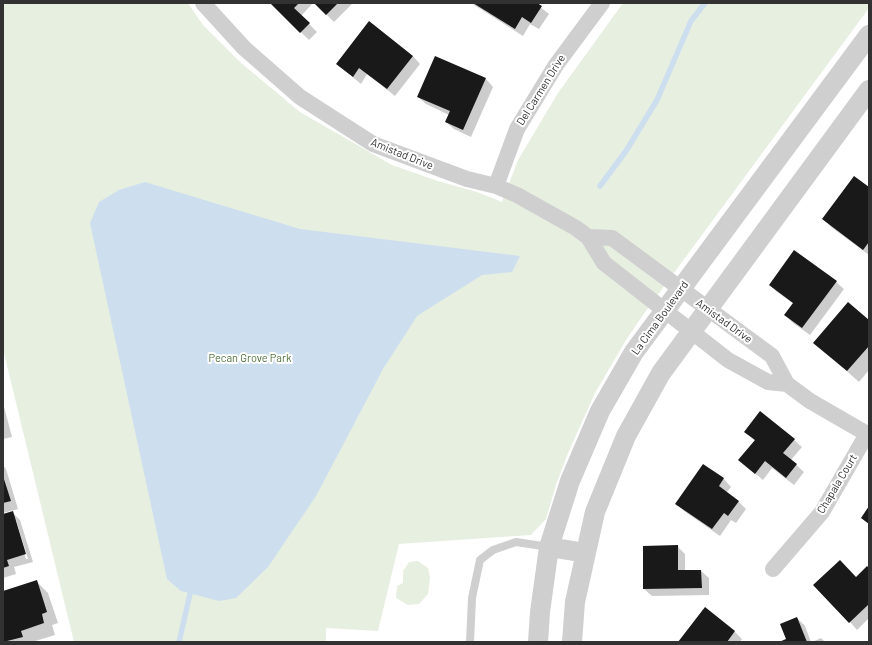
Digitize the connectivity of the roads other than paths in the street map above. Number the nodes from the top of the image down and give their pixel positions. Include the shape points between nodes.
1 (203, 3) edge
2 (602, 3) edge
3 (869, 35) edge
4 (869, 90) edge
5 (496, 186) junction
6 (588, 237) junction
7 (681, 289) junction
8 (708, 309) junction
9 (664, 311) junction
10 (691, 332) junction
11 (787, 384) junction
12 (868, 435) edge
13 (548, 547) junction
14 (586, 553) junction
15 (773, 569) dead end
16 (470, 642) edge
17 (538, 642) edge
18 (572, 642) edge

1 - 5 street, Amistad Drive via 244,48 300,97 373,144 467,180
2 - 5 street, Del Carmen Drive via 556,65 517,129
3 - 7 street, La Cima Boulevard
4 - 8 street
5 - 6 street, Amistad Drive via 517,195
6 - 7 street, Amistad Drive via 612,238
6 - 9 street, Amistad Drive via 604,263
7 - 8 street, Amistad Drive
7 - 9 street, La Cima Boulevard
8 - 10 street
8 - 11 street, Amistad Drive via 772,356
9 - 10 street, Amistad Drive
9 - 13 street, La Cima Boulevard via 634,352 600,411 570,481
10 - 11 street, Amistad Drive via 728,360 768,382
10 - 14 street via 662,373 626,436 595,512
11 - 12 street, Amistad Drive via 810,401
12 - 15 street, Chapala Court via 822,512
13 - 14 street
13 - 16 lane via 516,542 493,550 480,560 472,598
13 - 17 street, La Cima Boulevard
14 - 18 street via 575,602

